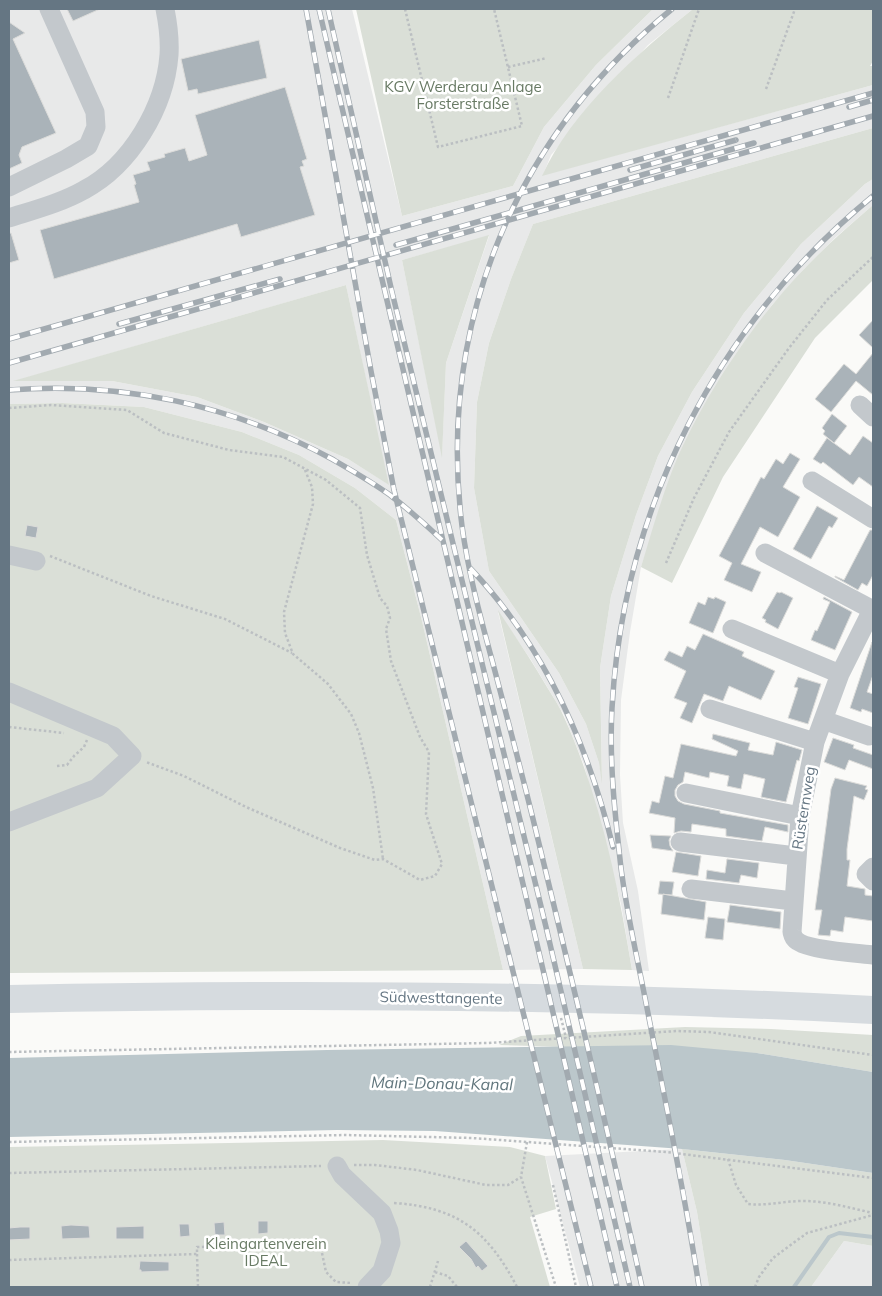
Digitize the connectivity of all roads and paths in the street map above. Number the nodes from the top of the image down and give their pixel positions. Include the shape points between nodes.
1 (49, 9) edge
2 (165, 9) edge
3 (405, 9) edge
4 (494, 9) edge
5 (699, 9) edge
6 (795, 9) edge
7 (547, 58) dead end
8 (508, 67) junction
9 (766, 89) dead end
10 (668, 98) dead end
11 (9, 187) edge
12 (9, 218) edge
13 (873, 257) edge
14 (9, 408) edge
15 (304, 468) junction
16 (812, 481) dead end
17 (873, 519) edge
18 (765, 553) dead end
19 (9, 555) edge
20 (36, 561) joint
21 (666, 563) dead end
22 (873, 609) edge
23 (732, 629) dead end
24 (293, 654) junction
25 (840, 674) junction
26 (9, 692) edge
27 (710, 710) dead end
28 (823, 720) junction
29 (9, 727) edge
30 (99, 729) junction
31 (72, 733) dead end
32 (869, 736) dead end
33 (815, 742) junction
34 (132, 756) junction
35 (57, 766) dead end
36 (686, 793) dead end
37 (800, 816) junction
38 (9, 822) edge
39 (680, 842) dead end
40 (796, 856) junction
41 (383, 859) junction
42 (873, 867) edge
43 (873, 881) edge
44 (691, 889) dead end
45 (793, 901) junction
46 (873, 955) edge
47 (9, 981) edge
48 (873, 992) edge
49 (9, 999) edge
50 (873, 1010) edge
51 (9, 1052) edge
52 (873, 1055) edge
53 (9, 1142) edge
54 (527, 1142) junction
55 (728, 1159) junction
56 (337, 1166) junction
57 (9, 1173) edge
58 (521, 1177) junction
59 (873, 1178) edge
60 (553, 1185) dead end
61 (377, 1208) junction
62 (873, 1214) edge
63 (198, 1254) junction
64 (9, 1260) edge
65 (438, 1261) dead end
66 (435, 1272) junction
67 (360, 1285) edge
68 (198, 1287) edge
69 (430, 1287) edge
70 (458, 1287) edge
71 (517, 1287) edge
72 (556, 1287) edge
73 (576, 1287) edge
74 (755, 1287) edge

1 - 11 street via 95,112 96,127 88,146
2 - 12 street via 169,55 164,80 137,141 122,160 86,189 66,200
3 - 8 path via 438,147 522,126
4 - 8 path
5 - 10 path
6 - 9 path
7 - 8 path
13 - 21 path via 827,300 729,432 694,498
14 - 15 path via 51,405 127,410 164,432 229,450 283,457
15 - 24 path via 312,486 312,504 284,612
15 - 41 path via 326,480 360,508 367,555 380,598 387,606 390,618 386,629 391,661 420,737 429,752 426,814 442,864 435,876 420,880
16 - 17 street
18 - 22 street
19 - 20 street
20 - 24 path via 50,556 151,596 225,619
22 - 25 street, Rüsternweg
23 - 25 street
24 - 41 path via 328,684 351,714 373,788
25 - 28 street, Rüsternweg
26 - 30 street
27 - 33 street
28 - 32 street
28 - 33 street, Rüsternweg
29 - 31 path
30 - 34 street via 113,736
30 - 35 path via 90,735 84,747 67,765
33 - 37 street, Rüsternweg
34 - 38 street via 97,788
34 - 41 path via 184,776 340,848 375,860
36 - 37 street
37 - 40 street, Rüsternweg
39 - 40 street
40 - 45 street, Rüsternweg
42 - 43 street via 866,874
44 - 45 street
45 - 46 street, Rüsternweg via 794,939 816,948
47 - 48 highway, Südwesttangente via 251,978 583,981
49 - 50 highway, Südwesttangente via 485,998
51 - 52 path via 488,1043 677,1031 709,1032
53 - 54 path via 345,1135
54 - 55 path
54 - 58 path
55 - 59 path
55 - 62 path via 736,1186 748,1204 830,1203
56 - 57 path
56 - 58 path via 375,1165 417,1170 486,1185 508,1185
56 - 61 street via 342,1175
58 - 72 path
60 - 73 path
61 - 67 street via 382,1213 391,1243 382,1271
61 - 71 path via 391,1203 418,1205 461,1220 475,1229 495,1252
62 - 74 path via 807,1233 773,1258
63 - 64 path
63 - 67 path via 197,1247 316,1244 322,1253 326,1272 336,1282
63 - 68 path
65 - 66 path
66 - 69 path
66 - 70 path via 448,1276

